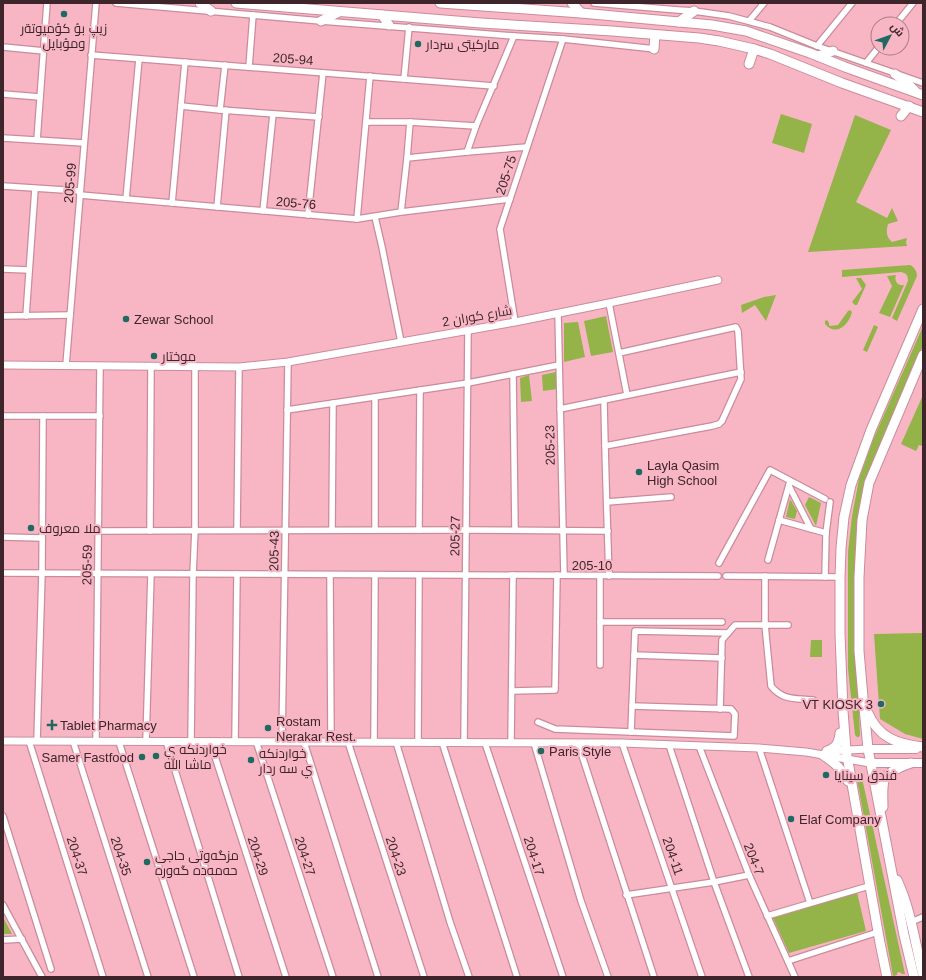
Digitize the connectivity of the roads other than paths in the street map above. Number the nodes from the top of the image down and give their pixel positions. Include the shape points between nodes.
1 (47, 3) edge
2 (96, 3) edge
3 (116, 3) edge
4 (200, 3) edge
5 (236, 3) edge
6 (440, 3) edge
7 (572, 3) edge
8 (594, 3) edge
9 (764, 3) edge
10 (852, 3) edge
11 (913, 3) edge
12 (627, 4) edge
13 (211, 11) junction
14 (694, 11) junction
15 (339, 12) junction
16 (581, 13) junction
17 (253, 14) junction
18 (382, 15) junction
19 (614, 16) junction
20 (902, 16) edge
21 (321, 21) junction
22 (749, 21) junction
23 (679, 22) junction
24 (389, 25) junction
25 (409, 27) junction
26 (612, 31) junction
27 (655, 35) junction
28 (514, 36) junction
29 (563, 39) junction
30 (816, 46) junction
31 (3, 47) edge
32 (655, 49) joint
33 (754, 49) junction
34 (44, 51) junction
35 (833, 52) junction
36 (91, 55) junction
37 (818, 56) junction
38 (872, 56) edge
39 (139, 59) junction
40 (185, 62) junction
41 (866, 63) junction
42 (749, 64) dead end
43 (225, 65) junction
44 (249, 67) junction
45 (323, 73) junction
46 (895, 74) junction
47 (370, 76) junction
48 (404, 79) junction
49 (923, 84) edge
50 (494, 86) junction
51 (3, 94) edge
52 (920, 94) edge
53 (40, 97) junction
54 (181, 106) junction
55 (909, 106) junction
56 (223, 110) junction
57 (923, 112) edge
58 (273, 114) junction
59 (901, 116) dead end
60 (319, 117) junction
61 (366, 122) junction
62 (410, 122) junction
63 (476, 126) junction
64 (3, 138) edge
65 (37, 140) junction
66 (84, 143) junction
67 (527, 147) junction
68 (467, 152) junction
69 (407, 158) junction
70 (3, 186) edge
71 (35, 189) junction
72 (80, 193) junction
73 (126, 199) junction
74 (510, 199) junction
75 (172, 203) junction
76 (217, 207) junction
77 (263, 211) junction
78 (401, 212) junction
79 (308, 215) junction
80 (375, 217) junction
81 (357, 220) junction
82 (3, 269) edge
83 (29, 270) junction
84 (718, 280) dead end
85 (609, 304) junction
86 (923, 309) edge
87 (558, 313) junction
88 (70, 315) junction
89 (3, 316) edge
90 (26, 316) junction
91 (515, 322) junction
92 (468, 330) junction
93 (401, 342) junction
94 (619, 353) junction
95 (923, 355) edge
96 (288, 362) junction
97 (3, 365) edge
98 (66, 365) junction
99 (559, 365) junction
100 (100, 366) junction
101 (151, 366) junction
102 (239, 366) junction
103 (195, 367) junction
104 (741, 372) junction
105 (513, 374) junction
106 (468, 383) junction
107 (420, 390) junction
108 (627, 395) junction
109 (375, 397) junction
110 (604, 400) junction
111 (333, 403) junction
112 (560, 409) junction
113 (287, 410) junction
114 (3, 416) edge
115 (43, 416) junction
116 (100, 416) junction
117 (605, 446) junction
118 (790, 483) junction
119 (671, 497) dead end
120 (607, 502) junction
121 (779, 520) junction
122 (811, 529) junction
123 (195, 530) junction
124 (237, 530) junction
125 (285, 530) junction
126 (332, 530) junction
127 (375, 530) junction
128 (419, 530) junction
129 (466, 530) junction
130 (516, 530) junction
131 (563, 530) junction
132 (98, 531) junction
133 (150, 531) junction
134 (608, 531) junction
135 (826, 533) junction
136 (3, 537) edge
137 (42, 538) junction
138 (768, 560) dead end
139 (719, 563) dead end
140 (3, 573) edge
141 (42, 573) junction
142 (98, 574) junction
143 (151, 574) junction
144 (193, 574) junction
145 (237, 574) junction
146 (285, 575) junction
147 (330, 575) junction
148 (375, 575) junction
149 (419, 575) junction
150 (466, 575) junction
151 (513, 575) junction
152 (557, 575) junction
153 (564, 576) junction
154 (600, 576) junction
155 (609, 576) junction
156 (718, 576) dead end
157 (726, 576) dead end
158 (765, 576) junction
159 (825, 576) junction
160 (840, 577) junction
161 (600, 622) junction
162 (722, 622) dead end
163 (764, 625) junction
164 (788, 625) dead end
165 (728, 633) junction
166 (634, 655) junction
167 (722, 658) junction
168 (600, 665) dead end
169 (512, 691) junction
170 (863, 697) junction
171 (813, 700) dead end
172 (632, 706) junction
173 (720, 709) junction
174 (843, 711) junction
175 (538, 722) dead end
176 (631, 732) junction
177 (3, 741) edge
178 (29, 741) junction
179 (37, 741) junction
180 (73, 741) junction
181 (96, 741) junction
182 (146, 741) junction
183 (166, 741) junction
184 (191, 741) junction
185 (210, 741) junction
186 (235, 741) junction
187 (256, 741) junction
188 (119, 742) junction
189 (282, 742) junction
190 (304, 742) junction
191 (331, 742) junction
192 (348, 742) junction
193 (374, 742) junction
194 (396, 742) junction
195 (418, 742) junction
196 (442, 742) junction
197 (464, 742) junction
198 (485, 742) junction
199 (511, 742) junction
200 (534, 742) junction
201 (578, 743) junction
202 (622, 743) junction
203 (669, 745) junction
204 (699, 746) junction
205 (759, 748) junction
206 (923, 748) edge
207 (868, 749) junction
208 (825, 753) junction
209 (846, 755) junction
210 (870, 763) junction
211 (911, 763) junction
212 (923, 763) edge
213 (854, 800) junction
214 (3, 816) edge
215 (882, 823) junction
216 (891, 868) junction
217 (749, 875) junction
218 (714, 882) junction
219 (869, 886) junction
220 (672, 888) junction
221 (626, 895) junction
222 (810, 903) junction
223 (3, 905) edge
224 (767, 916) junction
225 (923, 917) edge
226 (911, 922) junction
227 (878, 932) junction
228 (22, 939) junction
229 (3, 940) edge
230 (883, 960) junction
231 (788, 962) junction
232 (51, 969) dead end
233 (922, 969) edge
234 (42, 977) edge
235 (103, 977) edge
236 (148, 977) edge
237 (194, 977) edge
238 (239, 977) edge
239 (286, 977) edge
240 (333, 977) edge
241 (378, 977) edge
242 (424, 977) edge
243 (469, 977) edge
244 (516, 977) edge
245 (563, 977) edge
246 (608, 977) edge
247 (654, 977) edge
248 (702, 977) edge
249 (749, 977) edge
250 (795, 977) edge
251 (880, 977) edge
252 (887, 977) edge
253 (914, 977) edge

1 - 34 street
2 - 36 street, 205-99
3 - 13 street
4 - 13 main road
5 - 15 main road
6 - 16 main road
7 - 16 main road
8 - 12 street
9 - 22 street
10 - 30 street
11 - 20 street
12 - 14 street
13 - 17 street
14 - 22 street
14 - 23 main road
15 - 18 main road
15 - 21 main road
16 - 19 main road
17 - 21 street
17 - 44 street
18 - 24 main road
18 - 26 main road
19 - 23 main road
19 - 26 main road
21 - 24 street
22 - 30 street
23 - 37 main road via 746,31
24 - 25 street
25 - 28 street
25 - 48 street
26 - 27 main road
27 - 32 main road
27 - 33 main road via 719,41
28 - 29 street
28 - 50 street
29 - 32 street
29 - 67 street, 205-75
30 - 35 street
31 - 34 street
33 - 42 main road
33 - 55 main road
34 - 53 street
35 - 37 main road
35 - 41 street
36 - 39 street, 205-94
36 - 66 street, 205-99
37 - 52 main road
38 - 41 street
39 - 40 street, 205-94
39 - 73 street
40 - 43 street, 205-94
40 - 54 street
41 - 46 street
43 - 44 street, 205-94
43 - 56 street
44 - 45 street, 205-94
45 - 47 street, 205-94
45 - 60 street
46 - 49 street
46 - 52 main road
47 - 48 street, 205-94
47 - 61 street
48 - 50 street, 205-94
50 - 63 street
51 - 53 street
53 - 65 street
54 - 56 street
54 - 75 street
55 - 57 main road
55 - 59 main road
56 - 58 street
56 - 76 street
58 - 60 street
58 - 77 street
60 - 79 street
61 - 62 street
61 - 81 street
62 - 63 street
62 - 69 street
63 - 68 street
64 - 65 street
65 - 66 street
66 - 72 street, 205-99
67 - 68 street
67 - 74 street, 205-75
68 - 69 street
69 - 78 street
70 - 71 street, 205-76
71 - 72 street, 205-76
71 - 83 street
72 - 73 street, 205-76
72 - 88 street, 205-99
73 - 75 street, 205-76
74 - 78 street, 205-76
74 - 91 street, 205-75 via 500,229
75 - 76 street, 205-76
76 - 77 street, 205-76
77 - 79 street, 205-76
78 - 80 street, 205-76
79 - 81 street, 205-76
80 - 81 street, 205-76
80 - 93 street
82 - 83 street
83 - 90 street
84 - 85 street, شارع كوران 2
85 - 87 street, شارع كوران 2
85 - 94 street
86 - 160 main road via 871,430 851,485 844,517
87 - 91 street, شارع كوران 2
87 - 99 street, 205-23
88 - 90 street
88 - 98 street, 205-99
89 - 90 street
91 - 92 street, شارع كوران 2
92 - 93 street, شارع كوران 2
92 - 106 street, 205-27
93 - 96 street, شارع كوران 2
94 - 104 street via 734,326 738,331
94 - 108 street
95 - 170 main road via 869,483 862,520 859,577
96 - 102 street, شارع كوران 2
96 - 113 street, 205-43
97 - 98 street, شارع كوران 2
98 - 100 street, شارع كوران 2
99 - 105 street
99 - 112 street, 205-23
100 - 101 street, شارع كوران 2
100 - 116 street, 205-59
101 - 103 street, شارع كوران 2
101 - 133 street
102 - 103 street, شارع كوران 2
102 - 124 street
103 - 123 street
104 - 108 street
104 - 117 street via 741,379 719,424
105 - 106 street
105 - 130 street
106 - 107 street
106 - 129 street, 205-27
107 - 109 street
107 - 128 street
108 - 110 street
109 - 111 street
109 - 127 street
110 - 112 street
110 - 117 street
111 - 113 street
111 - 126 street
112 - 131 street, 205-23
113 - 125 street, 205-43
114 - 115 street
115 - 116 street
115 - 137 street
116 - 132 street, 205-59
117 - 120 street
118 - 121 street
118 - 122 street
118 - 135 street via 827,500
118 - 139 street via 770,470
119 - 120 street
120 - 134 street
121 - 122 street
121 - 138 street
122 - 135 street
123 - 124 street
123 - 133 street
123 - 144 street
124 - 125 street
125 - 126 street
125 - 146 street, 205-43
126 - 127 street
127 - 128 street
128 - 129 street
129 - 130 street
129 - 150 street, 205-27
130 - 131 street
131 - 134 street
131 - 153 street, 205-23
132 - 133 street
132 - 142 street, 205-59
134 - 155 street
135 - 159 street
136 - 137 street
137 - 141 street
140 - 141 street, 205-10
141 - 142 street, 205-10
141 - 179 street
142 - 143 street, 205-10
142 - 181 street, 205-59
143 - 144 street, 205-10
143 - 182 street
144 - 145 street, 205-10
144 - 184 street
145 - 146 street, 205-10
145 - 186 street
146 - 147 street, 205-10
146 - 189 street, 205-43
147 - 148 street, 205-10
147 - 191 street
148 - 149 street, 205-10
148 - 193 street
149 - 150 street, 205-10
149 - 195 street
150 - 151 street, 205-10
150 - 197 street, 205-27
151 - 152 street, 205-10
151 - 169 street
152 - 153 street, 205-10
152 - 169 street via 555,690
153 - 154 street, 205-10
154 - 155 street, 205-10
154 - 161 street
155 - 156 street, 205-10
157 - 158 street
158 - 159 street
158 - 163 street
159 - 160 street
160 - 174 main road
161 - 162 street
161 - 168 street
163 - 164 street
163 - 165 street via 735,625
163 - 171 street via 771,686 786,698
165 - 166 street via 635,631
165 - 167 street via 722,640
166 - 167 street
166 - 172 street
167 - 173 street
169 - 199 street
170 - 206 main road via 871,721 877,729 893,740
170 - 207 main road
172 - 173 street
172 - 176 street
173 - 176 street via 731,710 735,714 734,736
174 - 208 main road via 839,742 836,747
174 - 209 main road
175 - 176 street via 555,729
177 - 178 street
178 - 179 street
178 - 235 street, 204-37
179 - 180 street
180 - 181 street
180 - 236 street, 204-35
181 - 188 street
182 - 183 street
182 - 188 street
183 - 184 street
183 - 238 street
184 - 185 street
185 - 186 street
185 - 239 street, 204-29
186 - 187 street
187 - 189 street
187 - 240 street, 204-27
188 - 237 street
189 - 190 street
190 - 191 street
190 - 241 street
191 - 192 street
192 - 193 street
192 - 242 street, 204-23
193 - 194 street
194 - 195 street
194 - 243 street
195 - 196 street
196 - 197 street
196 - 244 street
197 - 198 street
198 - 199 street
198 - 245 street, 204-17
199 - 200 street
200 - 201 street
200 - 246 street
201 - 202 street
201 - 221 street
202 - 203 street
202 - 220 street, 204-11
203 - 204 street
203 - 218 street
204 - 205 street
204 - 217 street, 204-7
205 - 208 street
205 - 222 street
206 - 207 main road
207 - 209 street
207 - 210 main road
208 - 209 street
208 - 213 main road via 841,769
209 - 210 street
209 - 213 main road
210 - 211 main road
210 - 215 main road
211 - 212 main road
211 - 215 main road via 885,779
213 - 219 main road
214 - 232 street
215 - 216 main road
216 - 226 main road via 903,894
216 - 253 main road
217 - 218 street
217 - 224 street, 204-7
218 - 220 street
218 - 249 street
219 - 222 street
219 - 227 main road
220 - 221 street
220 - 248 street, 204-11
221 - 247 street
222 - 224 street
223 - 228 street
224 - 231 street, 204-7
225 - 226 street
226 - 233 main road
227 - 230 main road
227 - 231 street
228 - 229 street
228 - 234 street
230 - 251 main road
230 - 252 main road
231 - 250 street, 204-7

